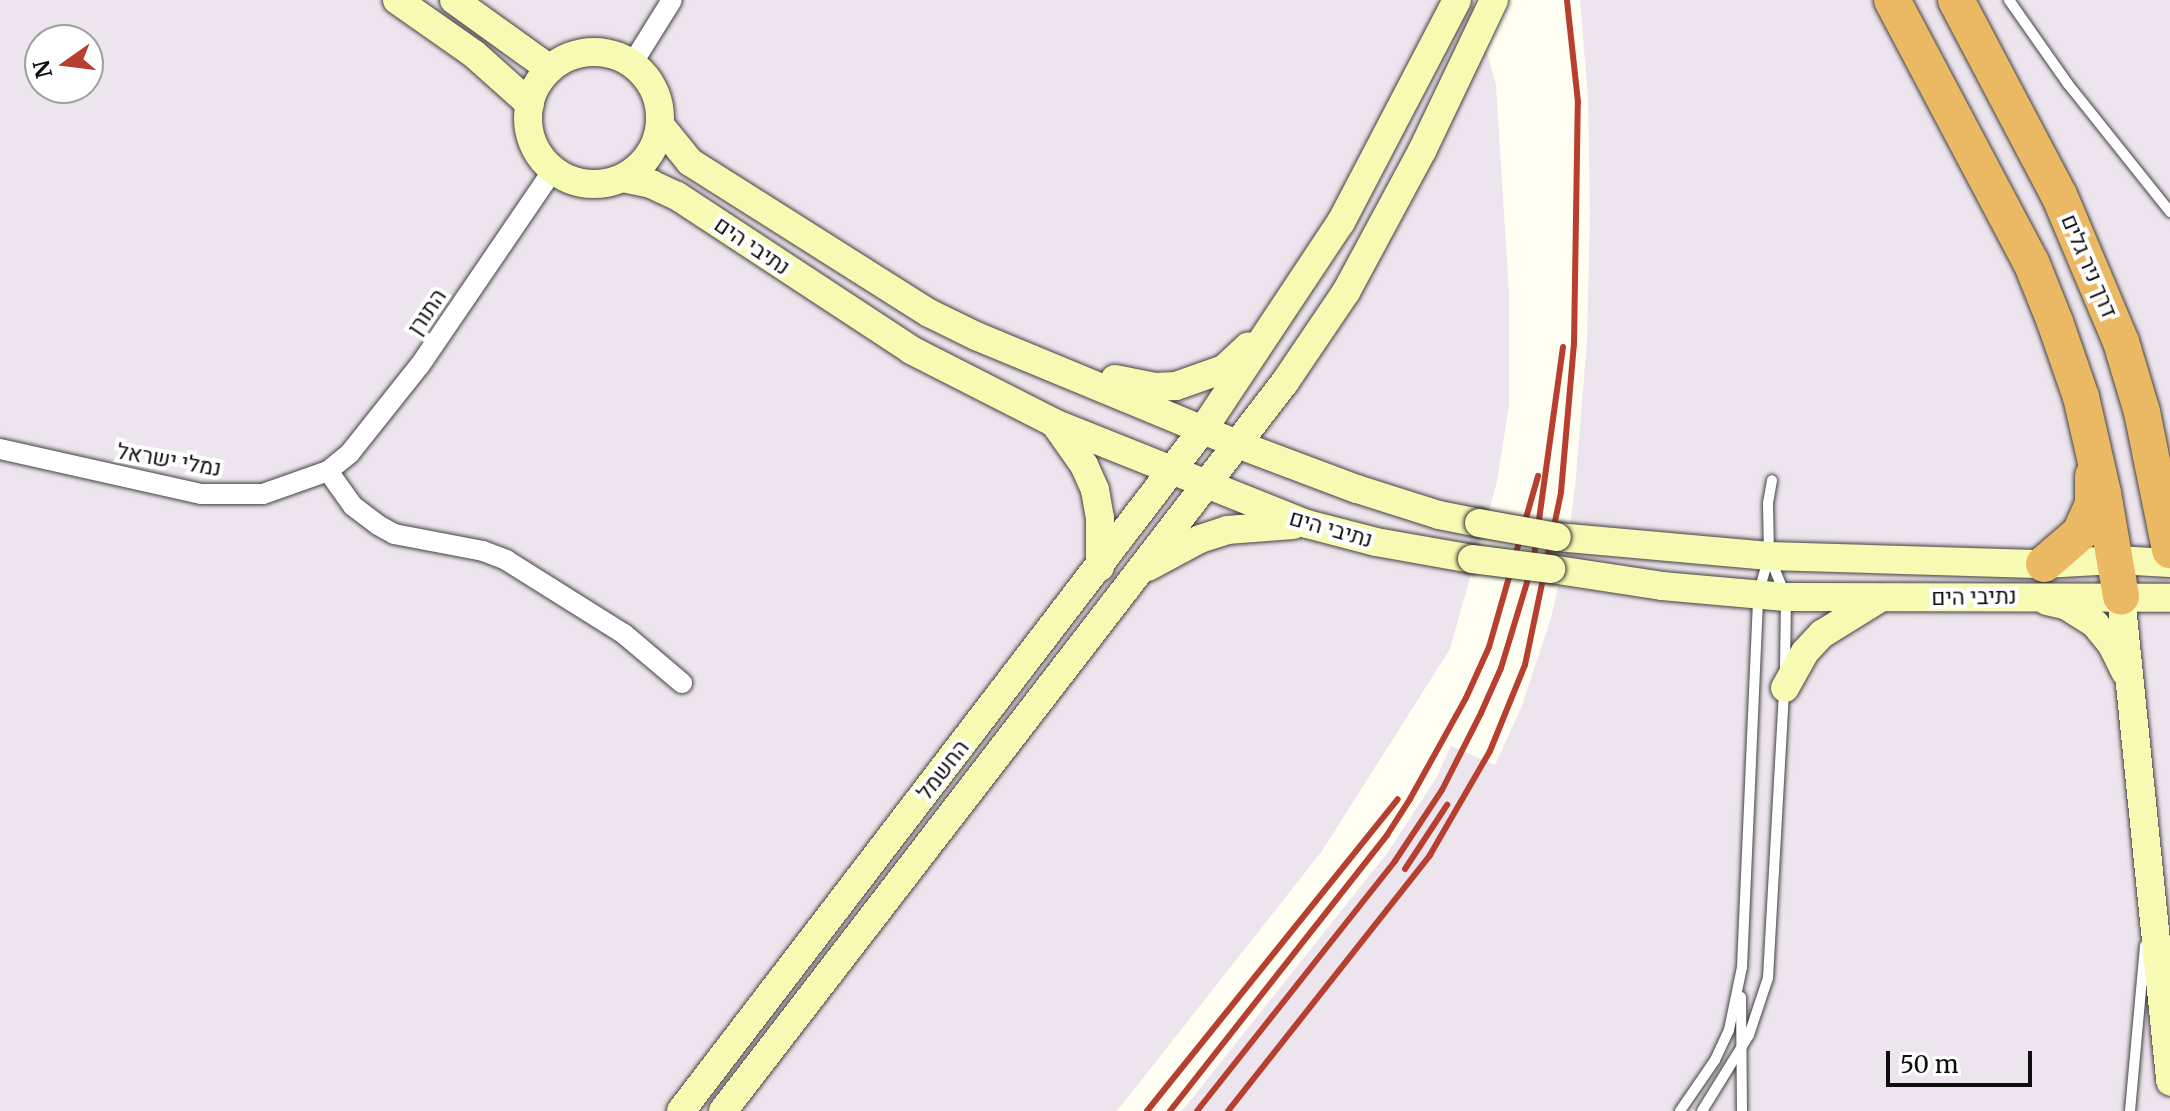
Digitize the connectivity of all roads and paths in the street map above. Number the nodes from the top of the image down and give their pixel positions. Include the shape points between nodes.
1 (397, 0) edge
2 (454, 0) edge
3 (672, 0) edge
4 (1494, 0) edge
5 (1892, 0) edge
6 (1956, 0) edge
7 (2009, 0) edge
8 (1452, 10) edge
9 (632, 64) junction
10 (550, 69) junction
11 (530, 104) junction
12 (660, 125) junction
13 (553, 170) junction
14 (623, 178) junction
15 (2170, 212) edge
16 (1281, 316) junction
17 (1048, 365) junction
18 (2142, 412) junction
19 (1054, 423) junction
20 (1204, 428) junction
21 (1237, 444) junction
22 (0, 449) edge
23 (2091, 450) junction
24 (2170, 463) edge
25 (328, 471) junction
26 (1171, 472) junction
27 (1772, 480) dead end
28 (1206, 486) junction
29 (1307, 524) junction
30 (2170, 550) edge
31 (1769, 556) junction
32 (2116, 560) junction
33 (2170, 563) edge
34 (2044, 564) junction
35 (1100, 567) junction
36 (1140, 571) junction
37 (1758, 595) junction
38 (2023, 596) junction
39 (2121, 596) junction
40 (1786, 597) junction
41 (1880, 598) junction
42 (2170, 598) edge
43 (682, 683) dead end
44 (2131, 684) junction
45 (1785, 688) junction
46 (2151, 888) junction
47 (1742, 967) junction
48 (1742, 1047) junction
49 (2170, 1082) edge
50 (681, 1111) edge
51 (723, 1111) edge
52 (1680, 1111) edge
53 (1702, 1111) edge
54 (1742, 1111) edge
55 (2130, 1111) edge

1 - 11 street via 474,54
2 - 10 street
3 - 9 street
4 - 21 street, החשמל via 1422,151 1346,292
5 - 23 highway via 2031,262 2081,397
6 - 18 highway, דרך ניר גלים via 2079,238 2121,342
7 - 15 lane
8 - 16 street via 1341,222
9 - 10 street via 599,52 573,56
9 - 12 street via 654,91
10 - 11 street
11 - 13 street via 532,140
12 - 14 street via 648,157
12 - 17 street, נתיבי הים via 690,162 775,218 929,313
13 - 14 street via 586,184
13 - 25 street, התורן via 420,365 350,453
14 - 19 street, נתיבי הים via 677,196 911,350
16 - 17 street via 1224,369 1176,386 1155,387
16 - 20 street, החשמל
17 - 20 street, נתיבי הים
18 - 24 highway
18 - 30 highway, דרך ניר גלים
19 - 26 street, נתיבי הים
19 - 35 street via 1095,490
20 - 21 street, נתיבי הים
20 - 26 street, החשמל
21 - 28 street, החשמל
21 - 31 street, נתיבי הים, bridge via 1439,515 1557,537
22 - 25 street, נמלי ישראל via 175,489 238,496 275,491
23 - 32 highway
23 - 34 highway via 2093,504 2080,533
25 - 43 street via 353,506 378,525 394,534 506,560 624,634
26 - 28 street, נתיבי הים
26 - 35 street, החשמל
27 - 31 lane
28 - 29 street, נתיבי הים
28 - 36 street, החשמל
29 - 36 street via 1227,530
29 - 37 street, נתיבי הים, bridge via 1472,559
31 - 34 street, נתיבי הים
31 - 37 lane
31 - 40 lane
32 - 33 street, נתיבי הים
32 - 34 street, נתיבי הים
32 - 39 highway
35 - 50 street, החשמל
36 - 51 street, החשמל
37 - 40 street, נתיבי הים
37 - 47 lane
38 - 39 street, נתיבי הים
38 - 41 street, נתיבי הים
38 - 44 street via 2065,605 2095,624
39 - 42 street, נתיבי הים
39 - 44 street
40 - 41 street, נתיבי הים
40 - 45 lane
41 - 45 street via 1822,634
44 - 46 street
45 - 48 lane via 1768,978
46 - 49 street
46 - 55 lane
47 - 48 lane
47 - 52 lane via 1729,1030
48 - 53 lane
48 - 54 lane

